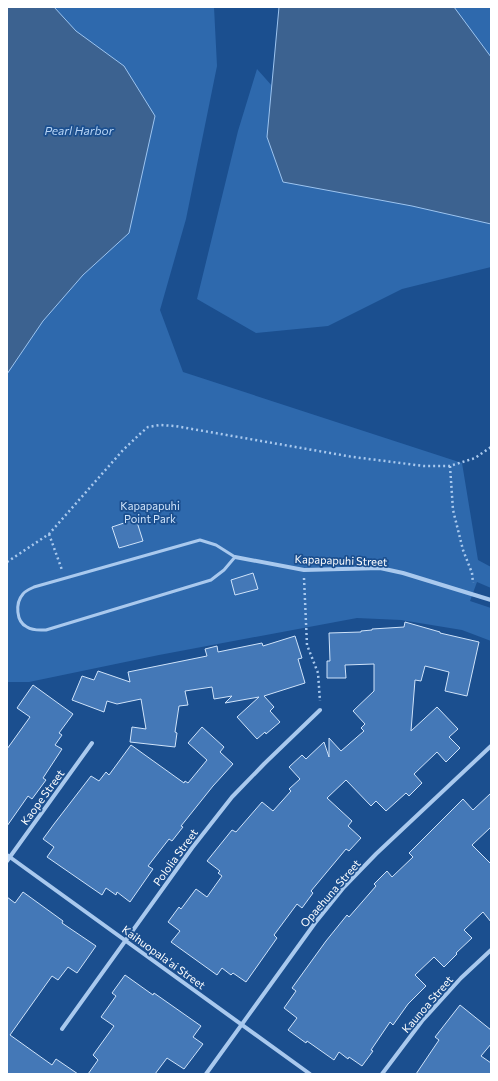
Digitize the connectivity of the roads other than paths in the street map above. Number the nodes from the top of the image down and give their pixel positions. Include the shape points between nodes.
1 (235, 557) junction
2 (491, 600) edge
3 (320, 710) road end
4 (92, 743) dead end
5 (491, 746) edge
6 (8, 858) edge
7 (125, 941) junction
8 (491, 950) edge
9 (242, 1025) junction
10 (62, 1029) dead end
11 (206, 1074) edge
12 (310, 1074) edge
13 (382, 1074) edge

1 - 1 lane via 200,540 34,587 23,593 17,610 20,620 26,627 46,630 211,580
1 - 2 street, Kapapapuhi Street via 304,570 380,568 403,572
3 - 7 street, Pololia Street via 232,797
4 - 6 street, Kaope Street
5 - 9 street, Opaehuna Street via 344,887
6 - 7 street, Kaihuopala'ai Street
7 - 9 street, Kaihuopala'ai Street
7 - 10 street, Pololia Street
8 - 13 street, Kaunoa Street via 422,1020
9 - 11 street, Opaehuna Street
9 - 12 street, Kaihuopala'ai Street

